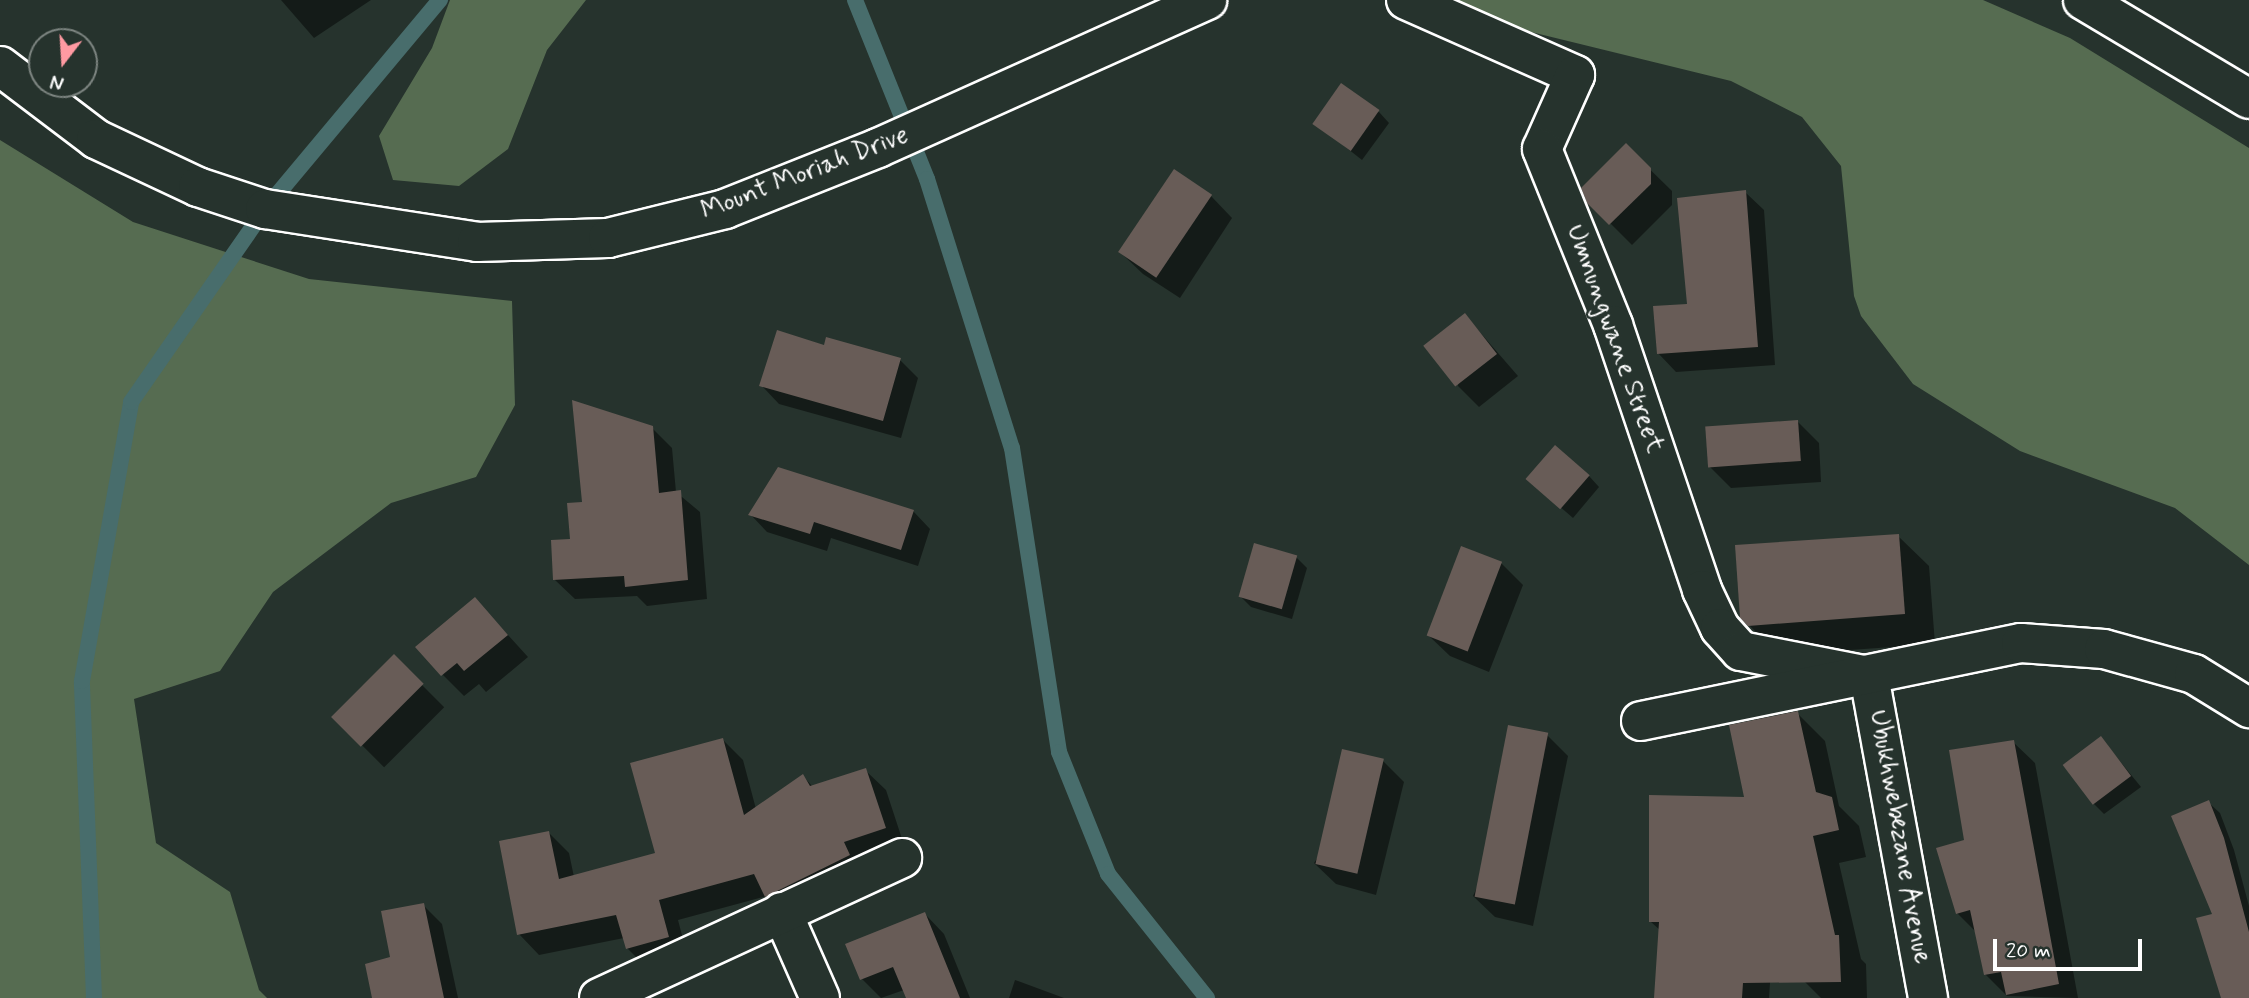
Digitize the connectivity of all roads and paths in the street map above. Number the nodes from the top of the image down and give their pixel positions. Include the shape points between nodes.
1 (1207, 0) edge
2 (1406, 0) edge
3 (2083, 0) edge
4 (0, 66) edge
5 (2249, 99) edge
6 (1869, 676) junction
7 (2249, 708) edge
8 (1641, 721) dead end
9 (902, 858) dead end
10 (782, 912) junction
11 (598, 998) edge
12 (820, 998) edge
13 (1928, 998) edge

1 - 4 street, Mount Moriah Drive via 878,148 763,194 725,209 608,239 477,242 265,209 198,187 96,139
2 - 6 street, Umnungwane Street via 1576,75 1542,149 1613,325 1702,590 1720,628 1741,650
3 - 5 street
6 - 7 street, Umnungwane Street via 2021,643 2105,649 2193,674
6 - 8 street, Umnungwane Street
6 - 13 street, Ubukhwebezane Avenue
9 - 10 street
10 - 11 street
10 - 12 street

